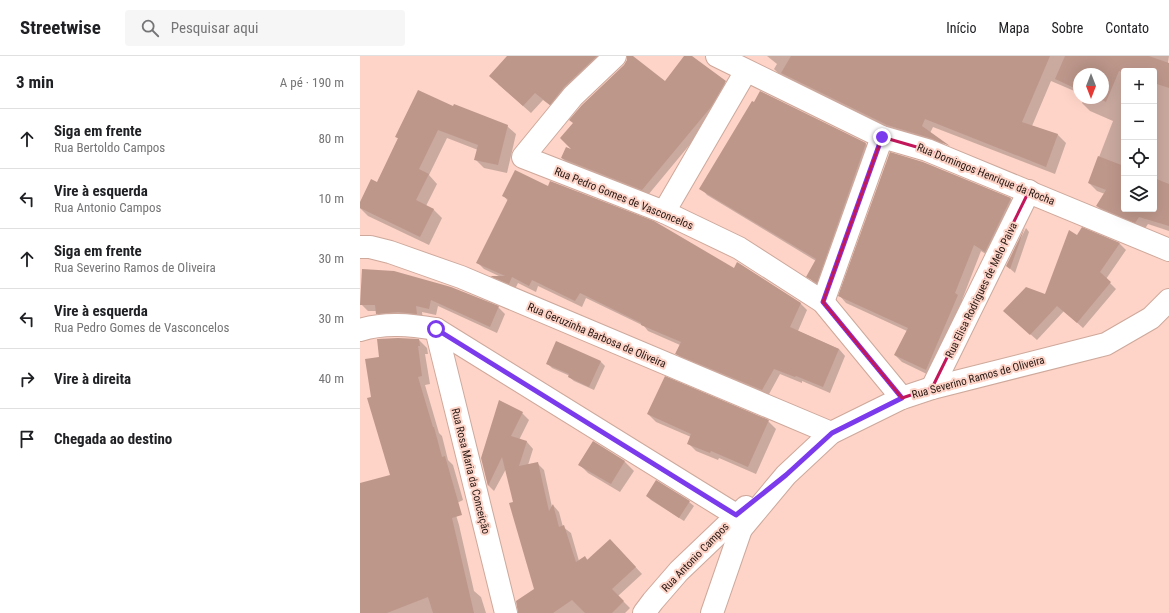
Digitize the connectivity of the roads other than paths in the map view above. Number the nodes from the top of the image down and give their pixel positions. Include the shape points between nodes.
1 (615, 56) edge
2 (717, 56) edge
3 (746, 71) junction
4 (882, 137) junction
5 (1029, 191) junction
6 (664, 212) junction
7 (360, 247) edge
8 (1169, 250) edge
9 (1169, 300) edge
10 (823, 302) junction
11 (436, 329) junction
12 (360, 330) edge
13 (932, 388) junction
14 (902, 398) junction
15 (832, 433) junction
16 (739, 522) junction
17 (506, 613) edge
18 (644, 613) edge
19 (712, 613) edge

1 - 6 street, Rua Pedro Gomes de Vasconcelos via 573,96 523,157
2 - 3 street, Rua Domingos Henrique da Rocha
3 - 4 street, Rua Domingos Henrique da Rocha
3 - 6 street
4 - 5 street, Rua Domingos Henrique da Rocha via 927,150
4 - 10 street
5 - 8 street, Rua Domingos Henrique da Rocha
5 - 13 street, Rua Elisa Rodrigues de Melo Paiva
6 - 10 street, Rua Pedro Gomes de Vasconcelos via 739,248
7 - 15 street, Rua Geruzinha Barbosa de Oliveira via 390,252 461,277
9 - 13 street, Rua Severino Ramos de Oliveira via 1151,318 1106,344
10 - 14 street, Rua Pedro Gomes de Vasconcelos
11 - 12 street via 406,325 374,326
11 - 16 street
11 - 17 street, Rua Rosa Maria da Conceição
13 - 14 street, Rua Severino Ramos de Oliveira
14 - 15 street, Rua Severino Ramos de Oliveira
15 - 16 street, Rua Severino Ramos de Oliveira
16 - 18 street, Rua Antonio Campos via 678,571
16 - 19 street, Rua Severino Ramos de Oliveira

